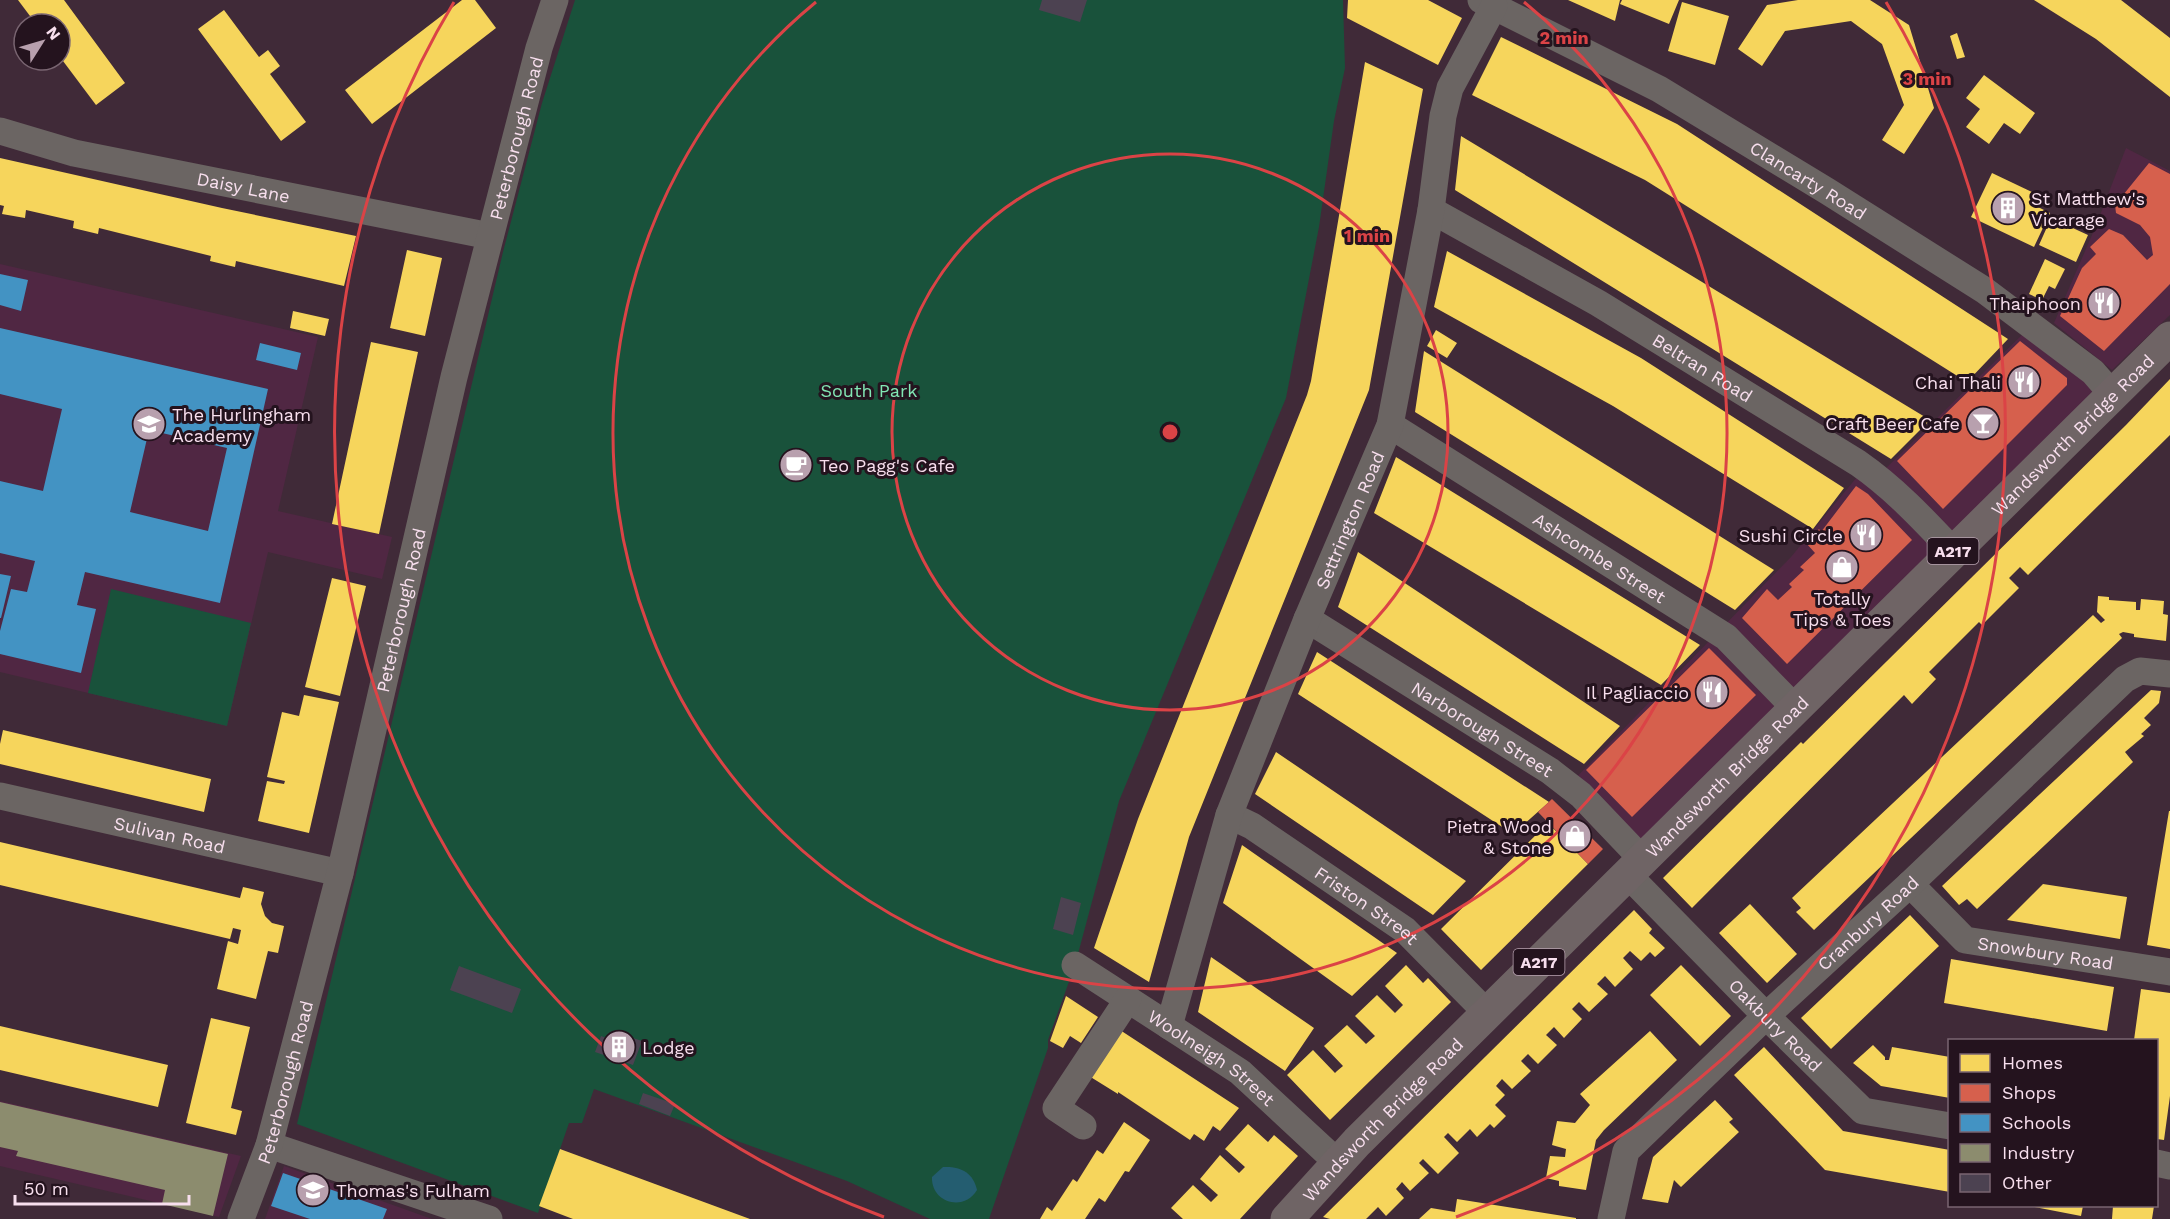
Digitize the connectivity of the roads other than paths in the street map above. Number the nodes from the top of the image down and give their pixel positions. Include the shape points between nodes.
1 (555, 0) edge
2 (1488, 3) edge
3 (0, 131) edge
4 (1431, 210) junction
5 (490, 236) junction
6 (2170, 338) edge
7 (2112, 394) junction
8 (1390, 425) junction
9 (1953, 551) junction
10 (1307, 619) junction
11 (2170, 674) edge
12 (1795, 708) junction
13 (0, 796) edge
14 (1229, 815) junction
15 (1635, 866) junction
16 (340, 873) junction
17 (1910, 884) junction
18 (1075, 965) dead end
19 (2170, 972) edge
20 (1128, 999) junction
21 (1488, 1014) junction
22 (1766, 1016) junction
23 (1169, 1026) junction
24 (1083, 1126) dead end
25 (1948, 1126) edge
26 (269, 1145) junction
27 (1337, 1162) junction
28 (241, 1219) edge
29 (489, 1219) edge
30 (1287, 1219) edge
31 (1611, 1219) edge

1 - 5 street, Peterborough Road
2 - 4 street, Settrington Road via 1450,88
2 - 7 street, Clancarty Road via 1659,89 1827,191 1984,290 2092,372
3 - 5 street, Daisy Lane via 74,153
4 - 8 street, Settrington Road
4 - 9 street, Beltran Road via 1598,303 1858,463 1904,500
5 - 16 street, Peterborough Road
6 - 7 main road, Wandsworth Bridge Road / A217
7 - 9 main road, Wandsworth Bridge Road / A217
8 - 10 street, Settrington Road
8 - 12 street, Ashcombe Street via 1726,637
9 - 12 main road, Wandsworth Bridge Road / A217
10 - 14 street, Settrington Road
10 - 15 street, Narborough Street via 1550,771 1581,795
11 - 17 street, Cranbury Road via 2140,671 2125,680
12 - 15 main road, Wandsworth Bridge Road / A217
13 - 16 street, Sulivan Road
14 - 21 street, Friston Street via 1252,826 1405,930
14 - 23 street, Settrington Road
15 - 21 main road, Wandsworth Bridge Road / A217
15 - 22 street, Oakbury Road
16 - 26 street, Peterborough Road
17 - 19 street, Snowbury Road via 1965,940
17 - 22 street, Cranbury Road
18 - 20 street, Woolneigh Street
20 - 23 street, Woolneigh Street
20 - 24 street via 1056,1108
21 - 27 main road, Wandsworth Bridge Road / A217
22 - 25 street, Oakbury Road via 1863,1111
22 - 31 street, Cranbury Road via 1626,1152
23 - 27 street, Woolneigh Street via 1240,1072
26 - 28 street, Peterborough Road
26 - 29 street
27 - 30 main road, Wandsworth Bridge Road / A217

